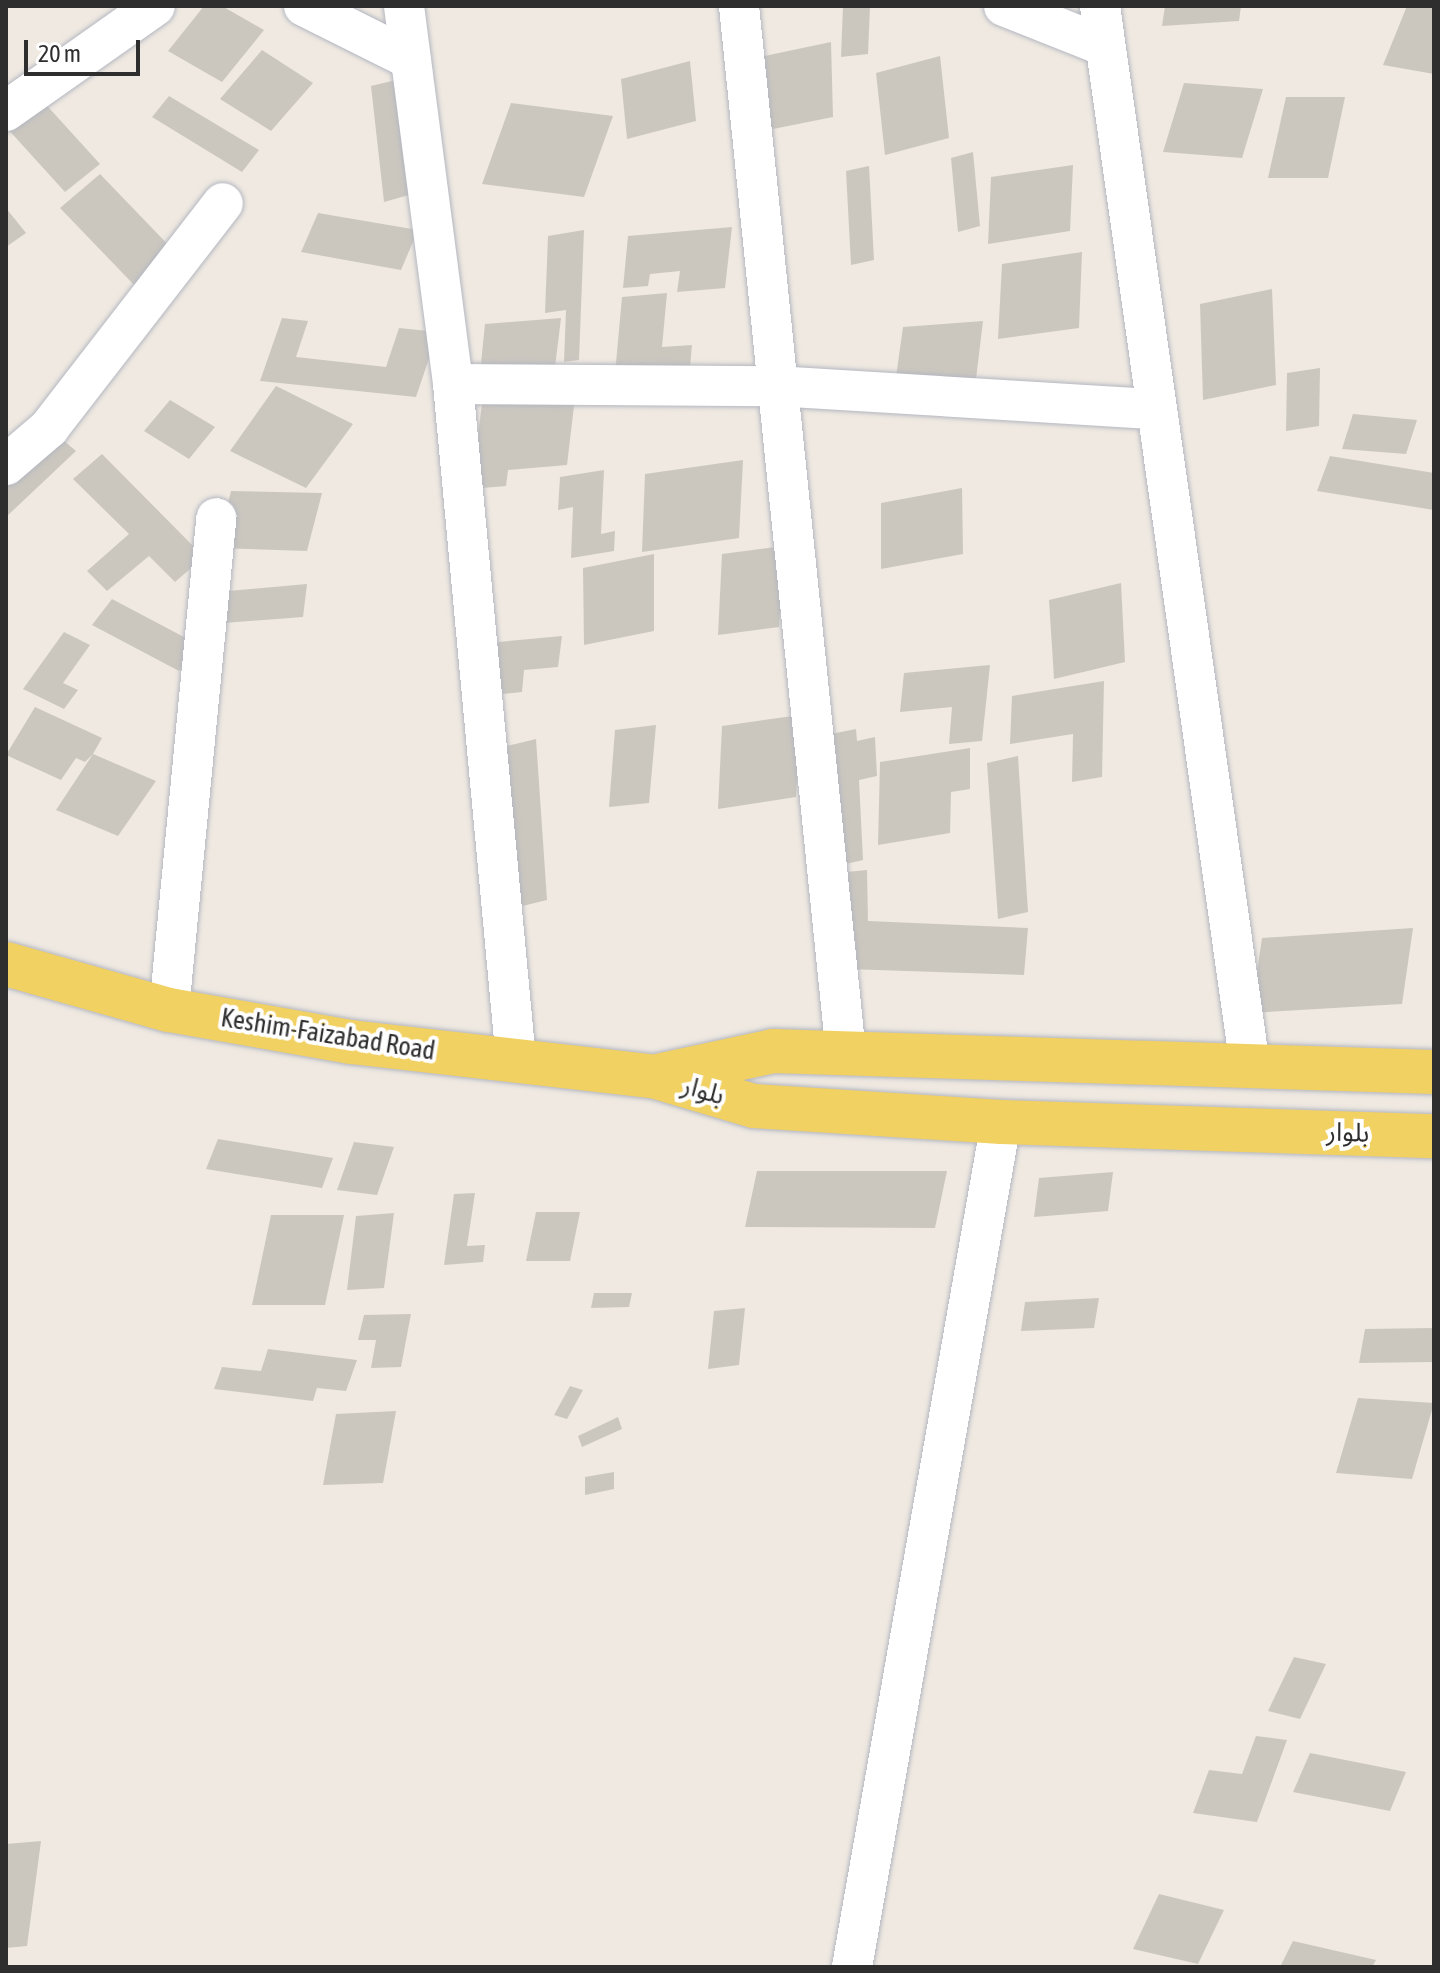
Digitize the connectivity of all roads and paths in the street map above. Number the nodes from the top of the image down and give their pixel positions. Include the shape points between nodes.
1 (155, 6) edge
2 (304, 6) edge
3 (404, 6) edge
4 (739, 6) edge
5 (1004, 6) edge
6 (1100, 6) edge
7 (1102, 45) junction
8 (410, 59) junction
9 (6, 111) edge
10 (223, 203) dead end
11 (453, 384) junction
12 (775, 386) junction
13 (1155, 409) junction
14 (6, 465) edge
15 (216, 518) dead end
16 (6, 964) edge
17 (169, 1010) junction
18 (846, 1054) junction
19 (516, 1061) junction
20 (1250, 1067) junction
21 (1377, 1070) junction
22 (1434, 1072) edge
23 (656, 1077) junction
24 (1001, 1122) junction
25 (1380, 1134) junction
26 (1434, 1136) edge
27 (852, 1967) edge

1 - 9 street
2 - 8 street
3 - 8 street
4 - 12 street
5 - 7 street
6 - 7 street
7 - 13 street
8 - 11 street
10 - 14 street via 49,428
11 - 12 street
11 - 19 street
12 - 13 street
12 - 18 street
13 - 20 street
15 - 17 street
16 - 17 main road, Keshim-Faizabad Road
17 - 19 main road, Keshim-Faizabad Road via 351,1042
18 - 20 main road, بلوار
18 - 23 main road, بلوار via 773,1051
19 - 23 main road, Keshim-Faizabad Road
20 - 21 main road, بلوار
21 - 22 main road, بلوار
21 - 25 main road
23 - 24 main road, بلوار via 754,1106
24 - 25 main road, بلوار
24 - 27 street
25 - 26 main road, بلوار

